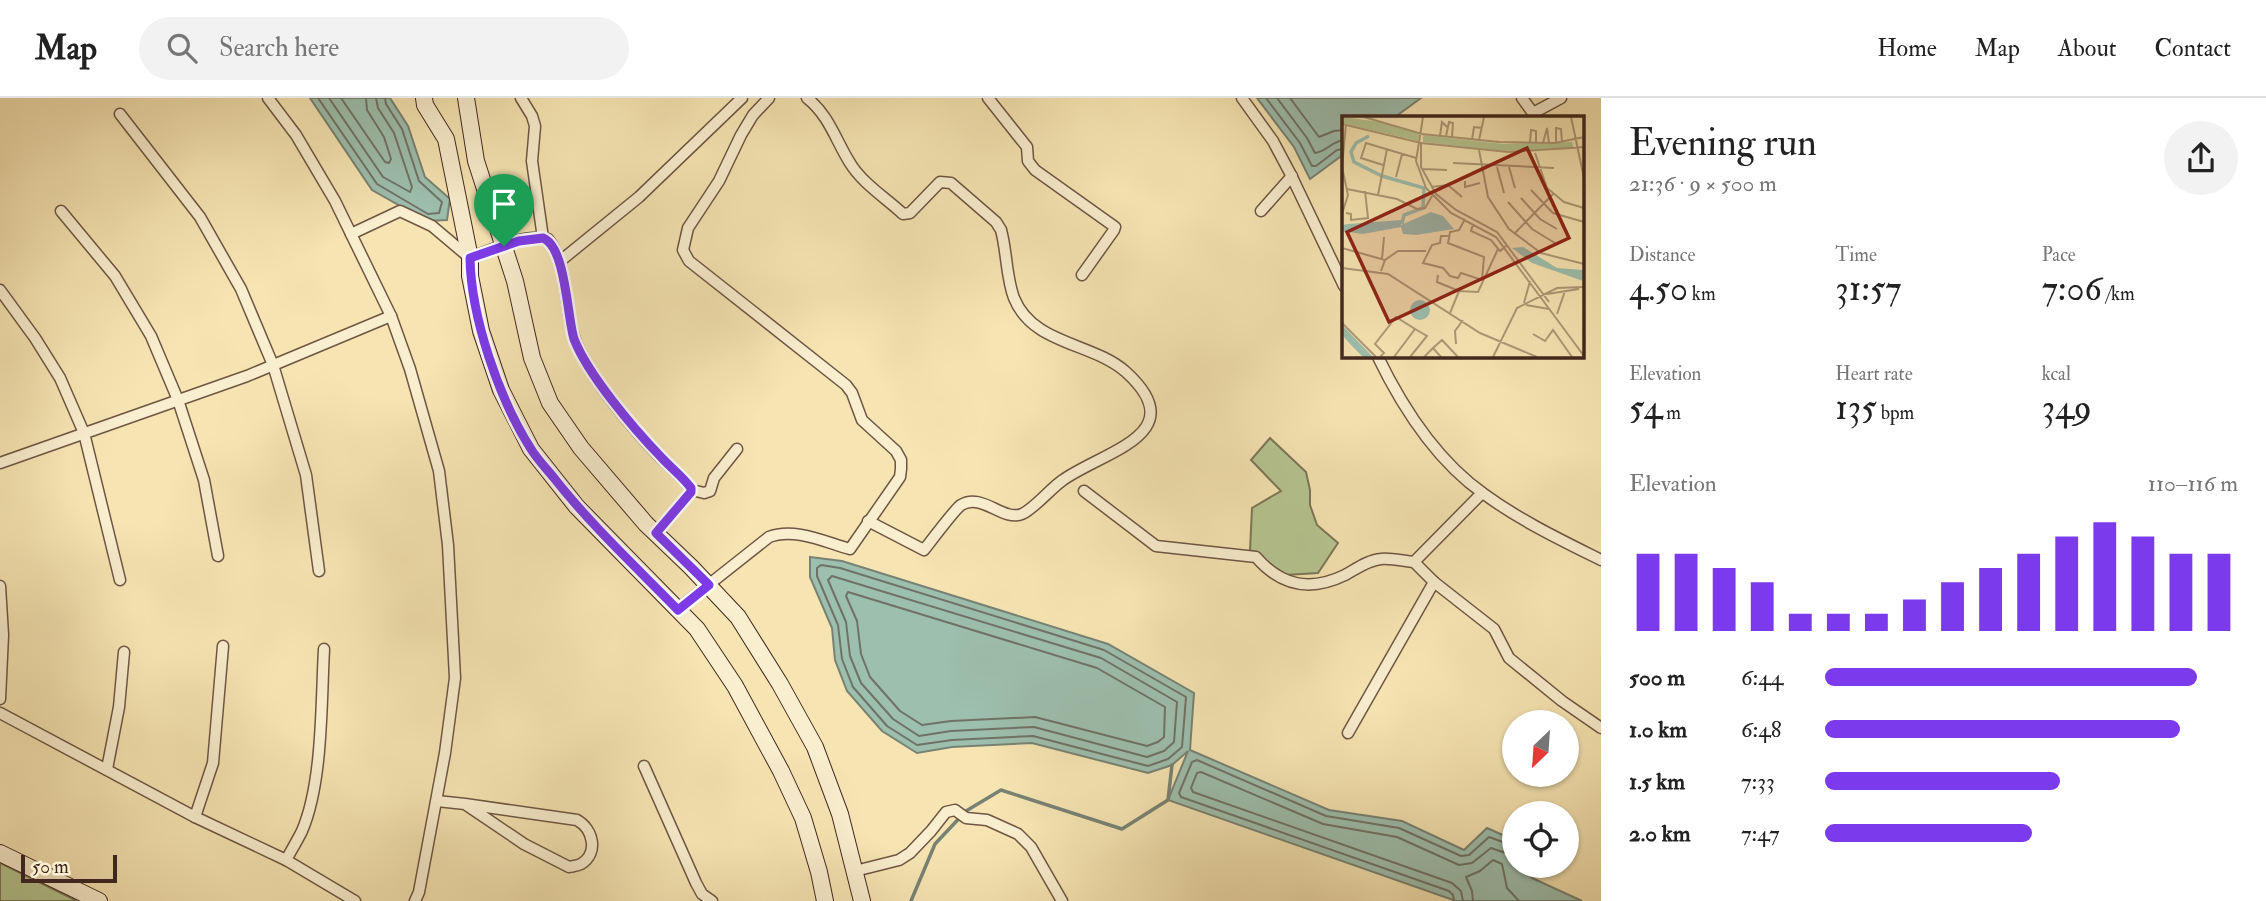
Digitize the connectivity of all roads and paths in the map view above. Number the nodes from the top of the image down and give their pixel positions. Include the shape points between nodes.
1 (268, 98) edge
2 (424, 98) edge
3 (466, 98) edge
4 (521, 98) edge
5 (742, 98) edge
6 (768, 98) edge
7 (807, 98) edge
8 (988, 98) edge
9 (1242, 98) edge
10 (1522, 98) edge
11 (1561, 98) edge
12 (120, 114) dead end
13 (1292, 176) junction
14 (61, 211) dead end
15 (1261, 211) dead end
16 (351, 234) junction
17 (543, 238) junction
18 (511, 243) junction
19 (470, 258) junction
20 (559, 262) junction
21 (1082, 275) dead end
22 (1342, 282) edge
23 (0, 290) edge
24 (391, 316) junction
25 (1378, 357) edge
26 (273, 365) junction
27 (178, 400) junction
28 (84, 433) junction
29 (737, 449) dead end
30 (0, 463) edge
31 (692, 490) junction
32 (1084, 491) dead end
33 (1482, 493) junction
34 (868, 521) junction
35 (656, 533) junction
36 (218, 556) dead end
37 (1601, 560) edge
38 (1414, 562) junction
39 (319, 571) dead end
40 (120, 580) dead end
41 (1434, 582) junction
42 (709, 585) junction
43 (0, 586) edge
44 (678, 610) junction
45 (223, 646) dead end
46 (324, 649) dead end
47 (124, 652) dead end
48 (0, 699) edge
49 (0, 713) edge
50 (1601, 728) edge
51 (1348, 733) dead end
52 (643, 766) dead end
53 (107, 769) junction
54 (437, 801) junction
55 (466, 804) junction
56 (195, 817) junction
57 (0, 853) edge
58 (286, 860) junction
59 (855, 871) junction
60 (99, 901) edge
61 (355, 901) edge
62 (415, 901) edge
63 (712, 901) edge
64 (825, 901) edge
65 (862, 901) edge
66 (1062, 901) edge

1 - 16 street via 296,135
2 - 19 street via 446,139
3 - 18 street via 476,161
4 - 17 street via 535,126 531,161
5 - 20 street via 630,205
6 - 34 street via 753,115 688,228 683,250 689,261 846,385 862,420 896,451 901,460 900,477
7 - 34 street via 832,128 851,165 903,214 910,214 945,181 996,222 1020,310 1048,334 1116,364 1145,393 1152,412 1132,442 1064,479 1023,514 1012,515 973,502 961,505 924,550
8 - 21 street via 1027,147 1028,161 1035,170 1115,227
9 - 13 street
10 - 11 street via 1533,113
12 - 26 street via 200,217 241,289
13 - 15 street
13 - 22 street
14 - 27 street via 115,276 151,336
16 - 19 street via 400,211 432,226
16 - 24 street
17 - 18 street
17 - 20 street via 550,242
18 - 19 street
18 - 35 street via 532,358 550,403 581,448
19 - 44 street via 481,331 501,390 531,449 577,507
20 - 31 street via 579,350 621,411
23 - 28 street via 60,378
24 - 26 street
24 - 54 street via 439,471 448,545 454,678
25 - 33 street via 1429,440
26 - 27 street
26 - 39 street via 306,475
27 - 28 street
27 - 36 street via 204,480
28 - 30 street
28 - 40 street
29 - 31 street via 714,478 710,491
31 - 35 street
32 - 38 street via 1156,546 1256,557 1270,572 1295,584 1318,584 1382,558
33 - 37 street via 1528,523
33 - 38 street
34 - 42 street via 850,549 791,533 769,537
35 - 42 street
38 - 41 street
41 - 50 street via 1494,629 1509,658
41 - 51 street
42 - 44 street
42 - 59 street via 738,617 815,747
43 - 48 street
44 - 64 street via 697,629 735,686 781,771 803,818
45 - 56 street via 214,763
46 - 58 street via 320,741 312,793 302,830
47 - 53 street
49 - 53 street
52 - 63 street via 696,883
53 - 56 street
54 - 55 street
54 - 62 street
55 - 55 street via 577,820 589,830 591,850 581,864 569,867 524,845
56 - 58 street
57 - 60 street
58 - 61 street
59 - 65 street
59 - 66 street via 899,860 946,812 955,810 966,818 987,820 1018,834 1031,847

